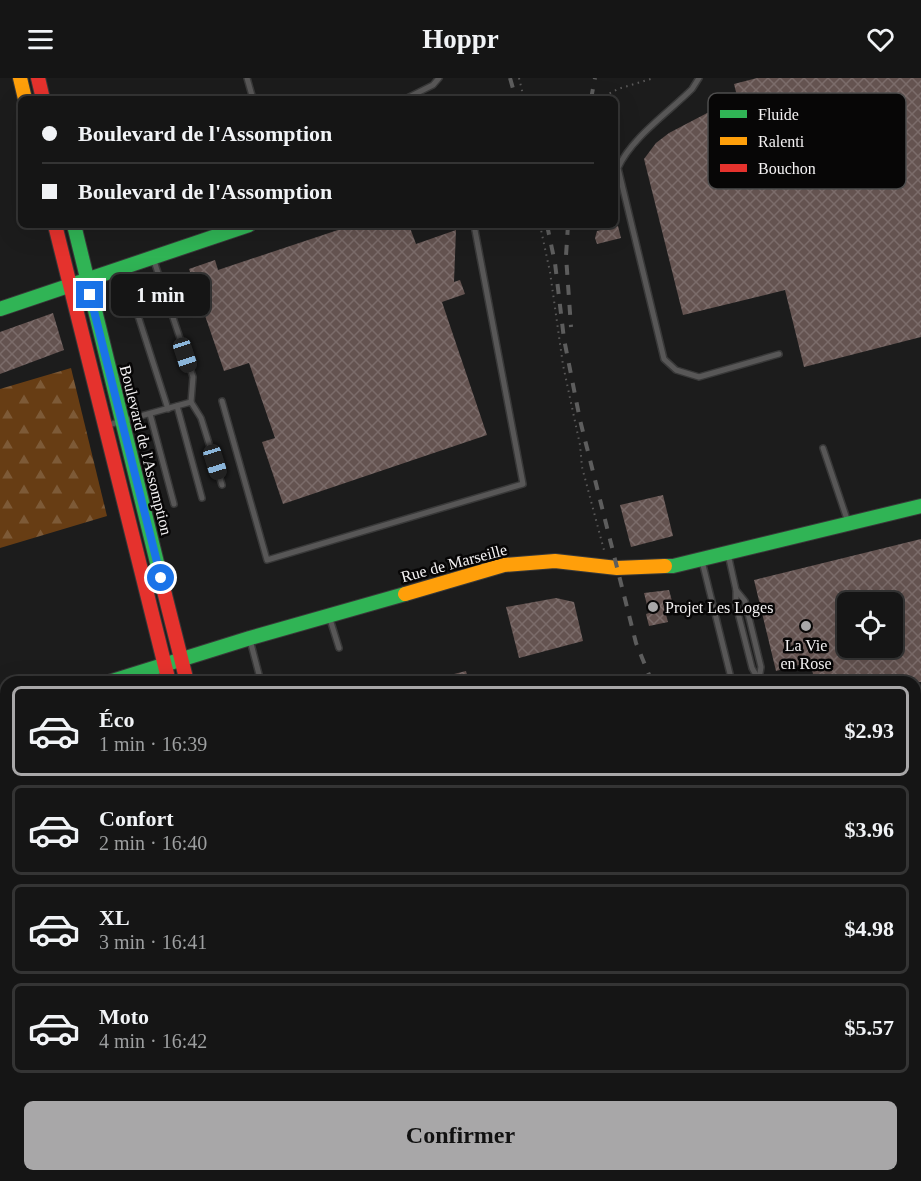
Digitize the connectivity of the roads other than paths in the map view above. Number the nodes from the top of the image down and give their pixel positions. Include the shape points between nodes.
1 (20, 78) edge
2 (38, 78) edge
3 (247, 78) edge
4 (439, 78) edge
5 (699, 78) edge
6 (24, 96) edge
7 (42, 96) edge
8 (252, 96) edge
9 (411, 96) edge
10 (56, 228) edge
11 (75, 228) edge
12 (236, 228) edge
13 (475, 228) edge
14 (153, 258) junction
15 (87, 280) junction
16 (69, 286) junction
17 (163, 287) junction
18 (0, 309) edge
19 (779, 354) dead end
20 (222, 401) dead end
21 (190, 402) junction
22 (177, 406) junction
23 (168, 409) junction
24 (150, 414) junction
25 (122, 422) junction
26 (104, 426) junction
27 (823, 448) dead end
28 (222, 485) dead end
29 (202, 498) dead end
30 (174, 504) dead end
31 (921, 506) edge
32 (848, 523) junction
33 (727, 553) junction
34 (702, 560) junction
35 (736, 590) junction
36 (329, 614) junction
37 (250, 638) junction
38 (339, 648) dead end
39 (181, 658) junction
40 (164, 664) junction
41 (127, 676) edge
42 (167, 676) edge
43 (186, 676) edge
44 (260, 676) edge
45 (731, 676) edge
46 (756, 676) edge
47 (760, 676) edge

1 - 6 street
2 - 7 street
3 - 8 lane
4 - 9 lane
5 - 19 lane via 636,140 618,168 664,359 676,370 699,377
10 - 16 street
11 - 15 street, Boulevard de l'Assomption
12 - 14 street
13 - 20 lane via 523,484 267,560
14 - 15 street
14 - 17 lane
15 - 16 street
15 - 25 street, Boulevard de l'Assomption
16 - 18 street
16 - 26 street
17 - 21 lane via 193,377
17 - 23 lane via 132,297
21 - 22 lane
21 - 28 lane via 201,418
22 - 23 lane
22 - 29 lane
23 - 24 lane
24 - 25 lane
24 - 30 lane
25 - 26 lane
25 - 39 street, Boulevard de l'Assomption
26 - 40 street
27 - 32 lane
31 - 32 street, Rue de Marseille
32 - 33 street, Rue de Marseille
33 - 34 street, Rue de Marseille
33 - 35 lane
34 - 36 street, Rue de Marseille via 655,567 569,561 504,565
34 - 45 lane
35 - 46 lane via 736,605
35 - 47 lane via 745,601
36 - 37 street, Rue de Marseille
36 - 38 lane
37 - 39 street, Rue de Marseille
37 - 44 lane
39 - 40 street, Rue de Marseille
39 - 43 street, Boulevard de l'Assomption
40 - 41 street, Rue de Marseille
40 - 42 street

